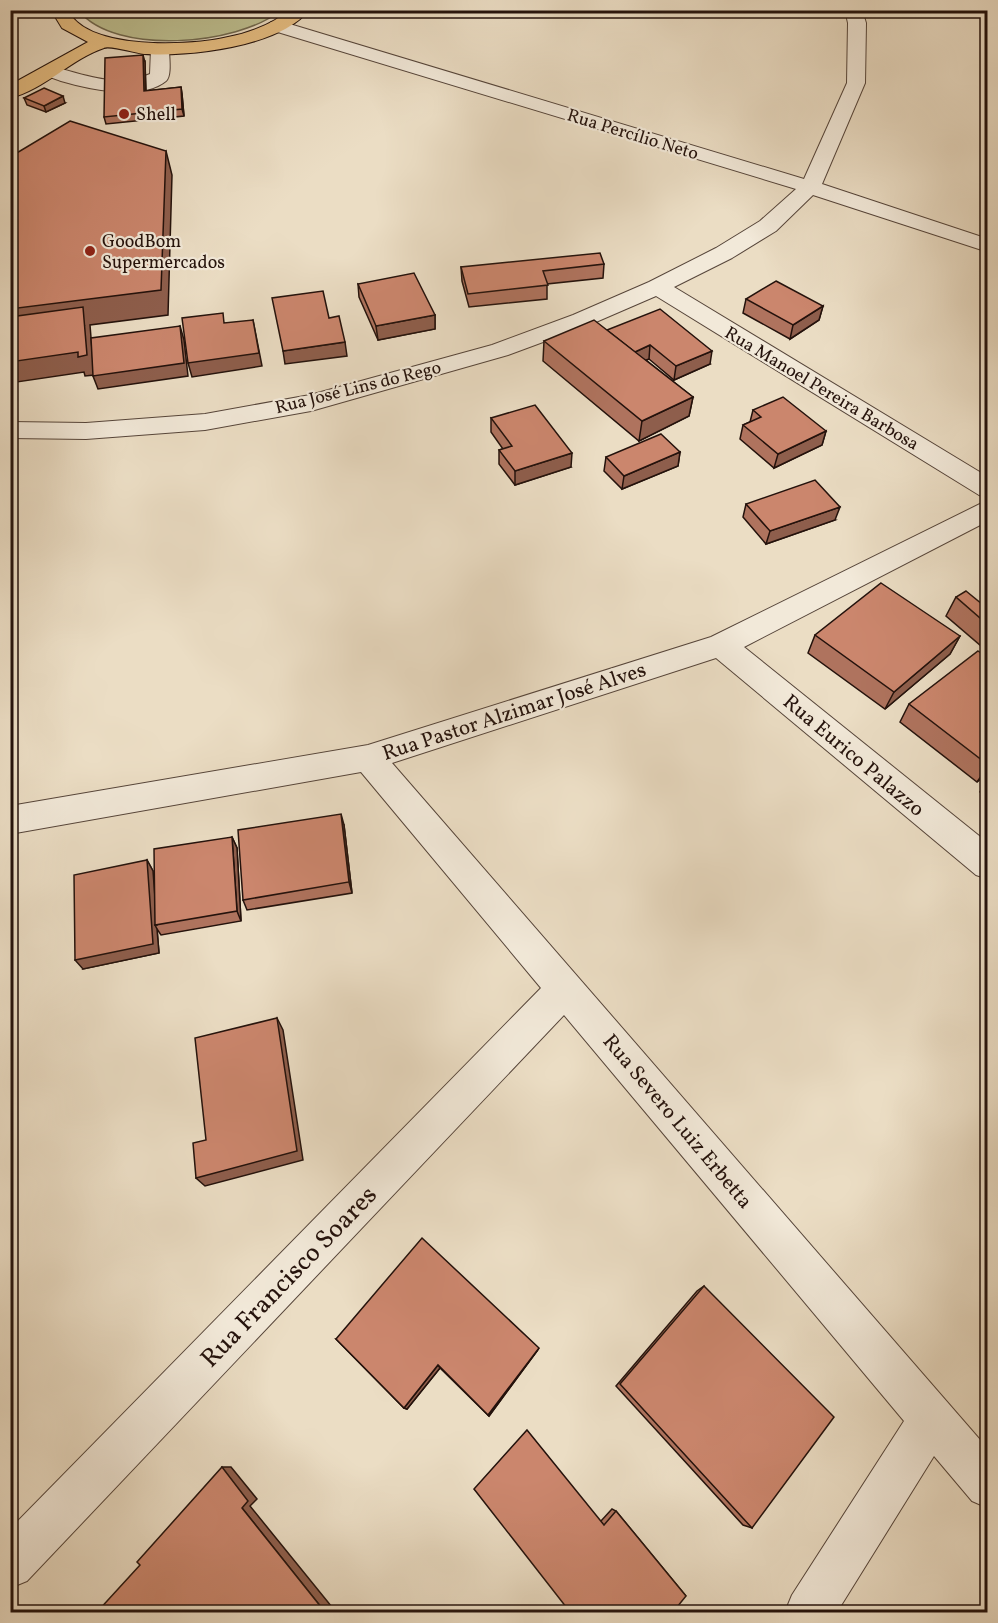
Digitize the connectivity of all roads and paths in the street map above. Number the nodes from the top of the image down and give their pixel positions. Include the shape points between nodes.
1 (59, 10) edge
2 (301, 10) edge
3 (853, 10) edge
4 (277, 26) junction
5 (103, 41) junction
6 (160, 49) junction
7 (50, 71) junction
8 (10, 93) edge
9 (810, 187) junction
10 (987, 246) edge
11 (657, 287) junction
12 (10, 430) edge
13 (987, 489) edge
14 (987, 509) edge
15 (722, 645) junction
16 (368, 758) junction
17 (10, 820) edge
18 (987, 864) edge
19 (565, 989) junction
20 (931, 1419) junction
21 (987, 1485) edge
22 (10, 1564) edge
23 (809, 1612) edge

1 - 5 main road via 68,24
2 - 4 main road
3 - 9 street via 857,23 856,83
4 - 6 main road via 224,43
4 - 9 street, Rua Percílio Neto
5 - 6 main road
5 - 7 main road
6 - 7 street via 161,73 144,83 94,84
7 - 8 main road
9 - 10 street, Rua Percílio Neto
9 - 11 street, Rua José Lins do Rego via 768,226
11 - 12 street, Rua José Lins do Rego via 500,350 311,403 206,422 86,431
11 - 13 street, Rua Manoel Pereira Barbosa
14 - 15 street, Rua Pastor Alzimar José Alves
15 - 16 street, Rua Pastor Alzimar José Alves
15 - 18 street, Rua Eurico Palazzo
16 - 17 street, Rua Pastor Alzimar José Alves
16 - 19 street, Rua Severo Luiz Erbetta
19 - 20 street, Rua Severo Luiz Erbetta
19 - 22 street, Rua Francisco Soares
20 - 21 street, Rua Severo Luiz Erbetta
20 - 23 street

